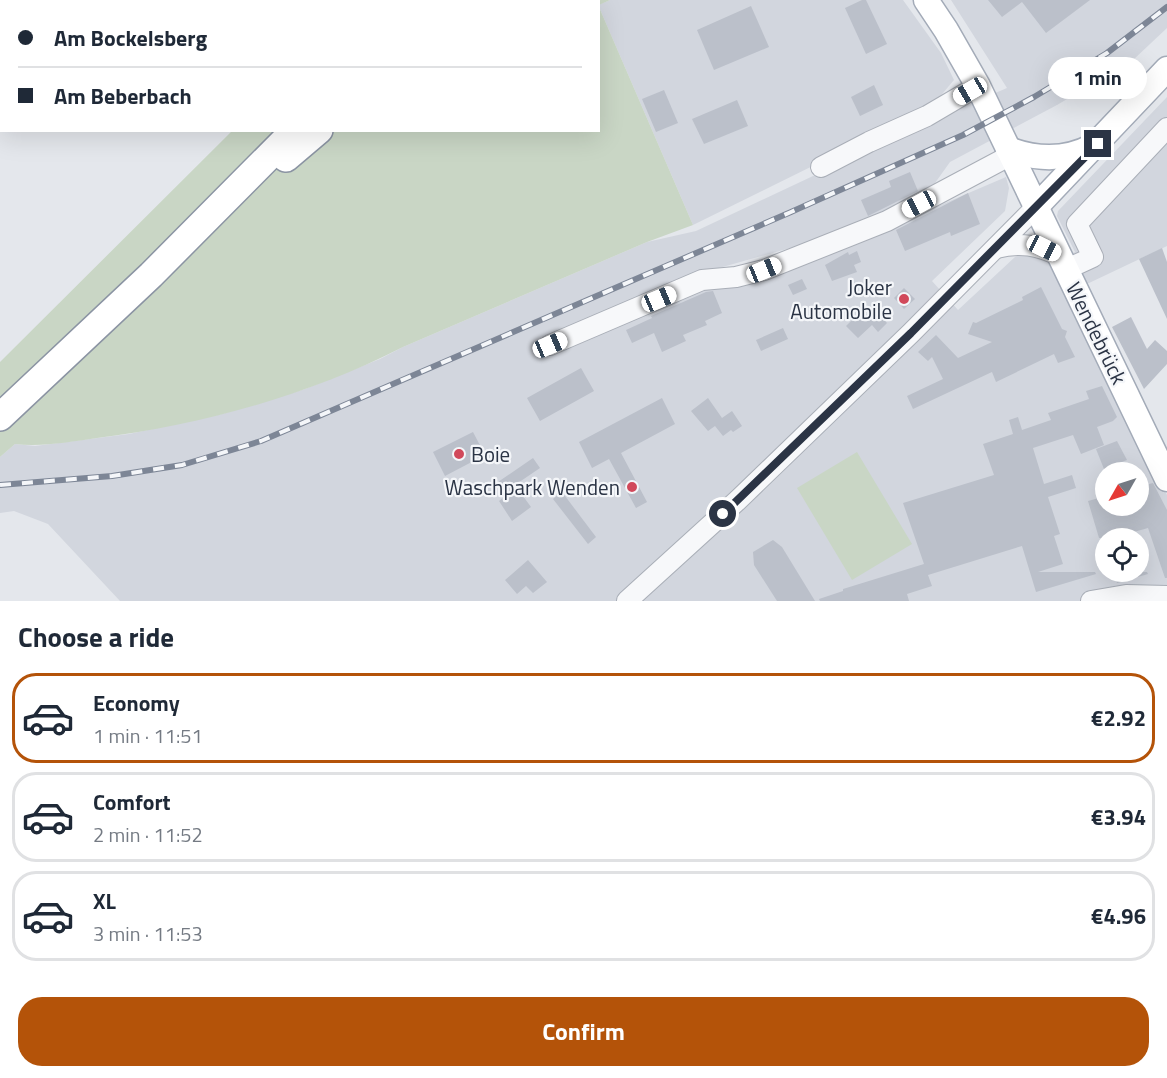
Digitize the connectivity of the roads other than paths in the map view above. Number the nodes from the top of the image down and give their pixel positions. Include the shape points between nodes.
1 (926, 0) edge
2 (1167, 69) edge
3 (978, 86) junction
4 (1167, 128) edge
5 (293, 132) edge
6 (317, 132) edge
7 (1098, 144) junction
8 (1010, 152) junction
9 (821, 167) dead end
10 (1036, 207) junction
11 (996, 248) junction
12 (1063, 263) junction
13 (151, 275) junction
14 (550, 345) dead end
15 (0, 417) edge
16 (1161, 453) edge
17 (1167, 478) edge
18 (1167, 596) edge
19 (627, 601) edge
20 (1091, 601) edge

1 - 3 main road, Wendebrück
2 - 7 main road
3 - 8 main road, Wendebrück
3 - 9 street via 927,116
4 - 12 street via 1077,224 1093,257
5 - 13 highway
6 - 13 highway
7 - 8 main road via 1072,155 1049,158
7 - 10 main road
8 - 10 main road, Wendebrück
8 - 14 street via 887,221 764,270 702,280
10 - 11 street
10 - 12 main road, Wendebrück
11 - 12 street via 1029,244 1044,248
11 - 19 street via 738,500
12 - 16 main road, Wendebrück
13 - 15 highway
16 - 17 main road, Wendebrück
18 - 20 street

